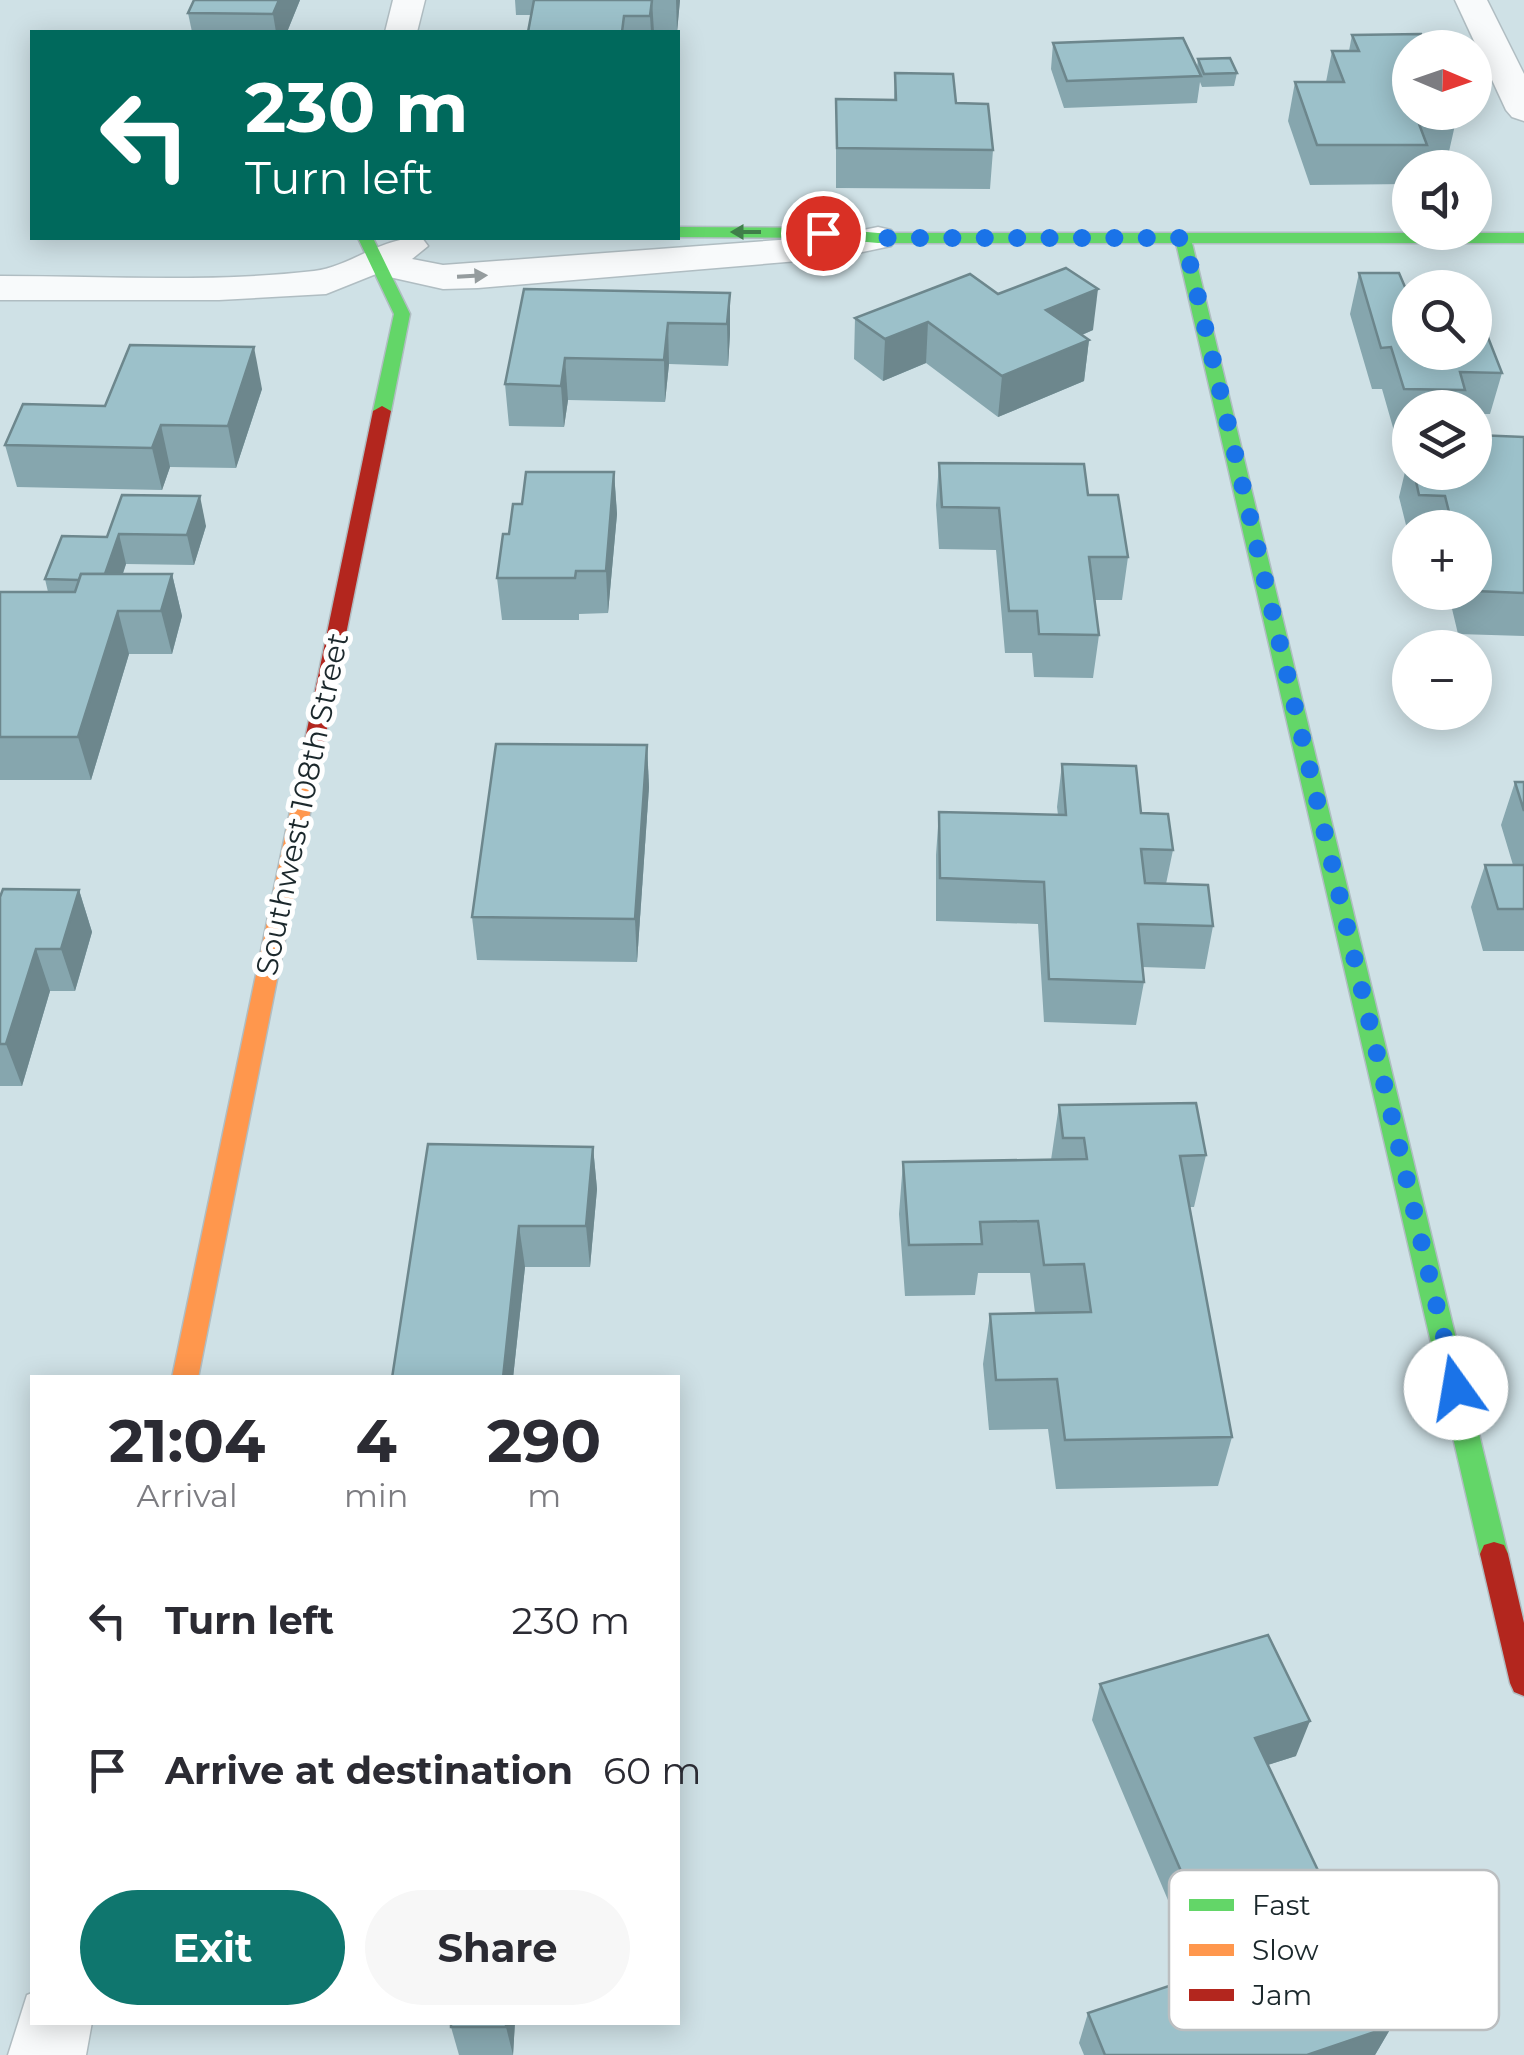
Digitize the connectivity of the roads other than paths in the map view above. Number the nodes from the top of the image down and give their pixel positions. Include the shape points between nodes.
1 (409, 0) edge
2 (1471, 0) edge
3 (402, 30) edge
4 (1524, 110) edge
5 (680, 232) edge
6 (878, 238) junction
7 (1184, 238) junction
8 (1524, 238) edge
9 (420, 240) edge
10 (370, 250) edge
11 (0, 288) edge
12 (186, 1375) edge
13 (1524, 1683) edge
14 (53, 2025) edge
15 (47, 2055) edge

1 - 3 street
2 - 4 street
6 -> 5 street
6 - 7 street
10 -> 6 street via 443,278
7 - 8 street
7 - 13 street
9 - 10 street
10 - 11 street via 326,282
10 - 12 street, Southwest 108th Street via 402,314
14 - 15 street

